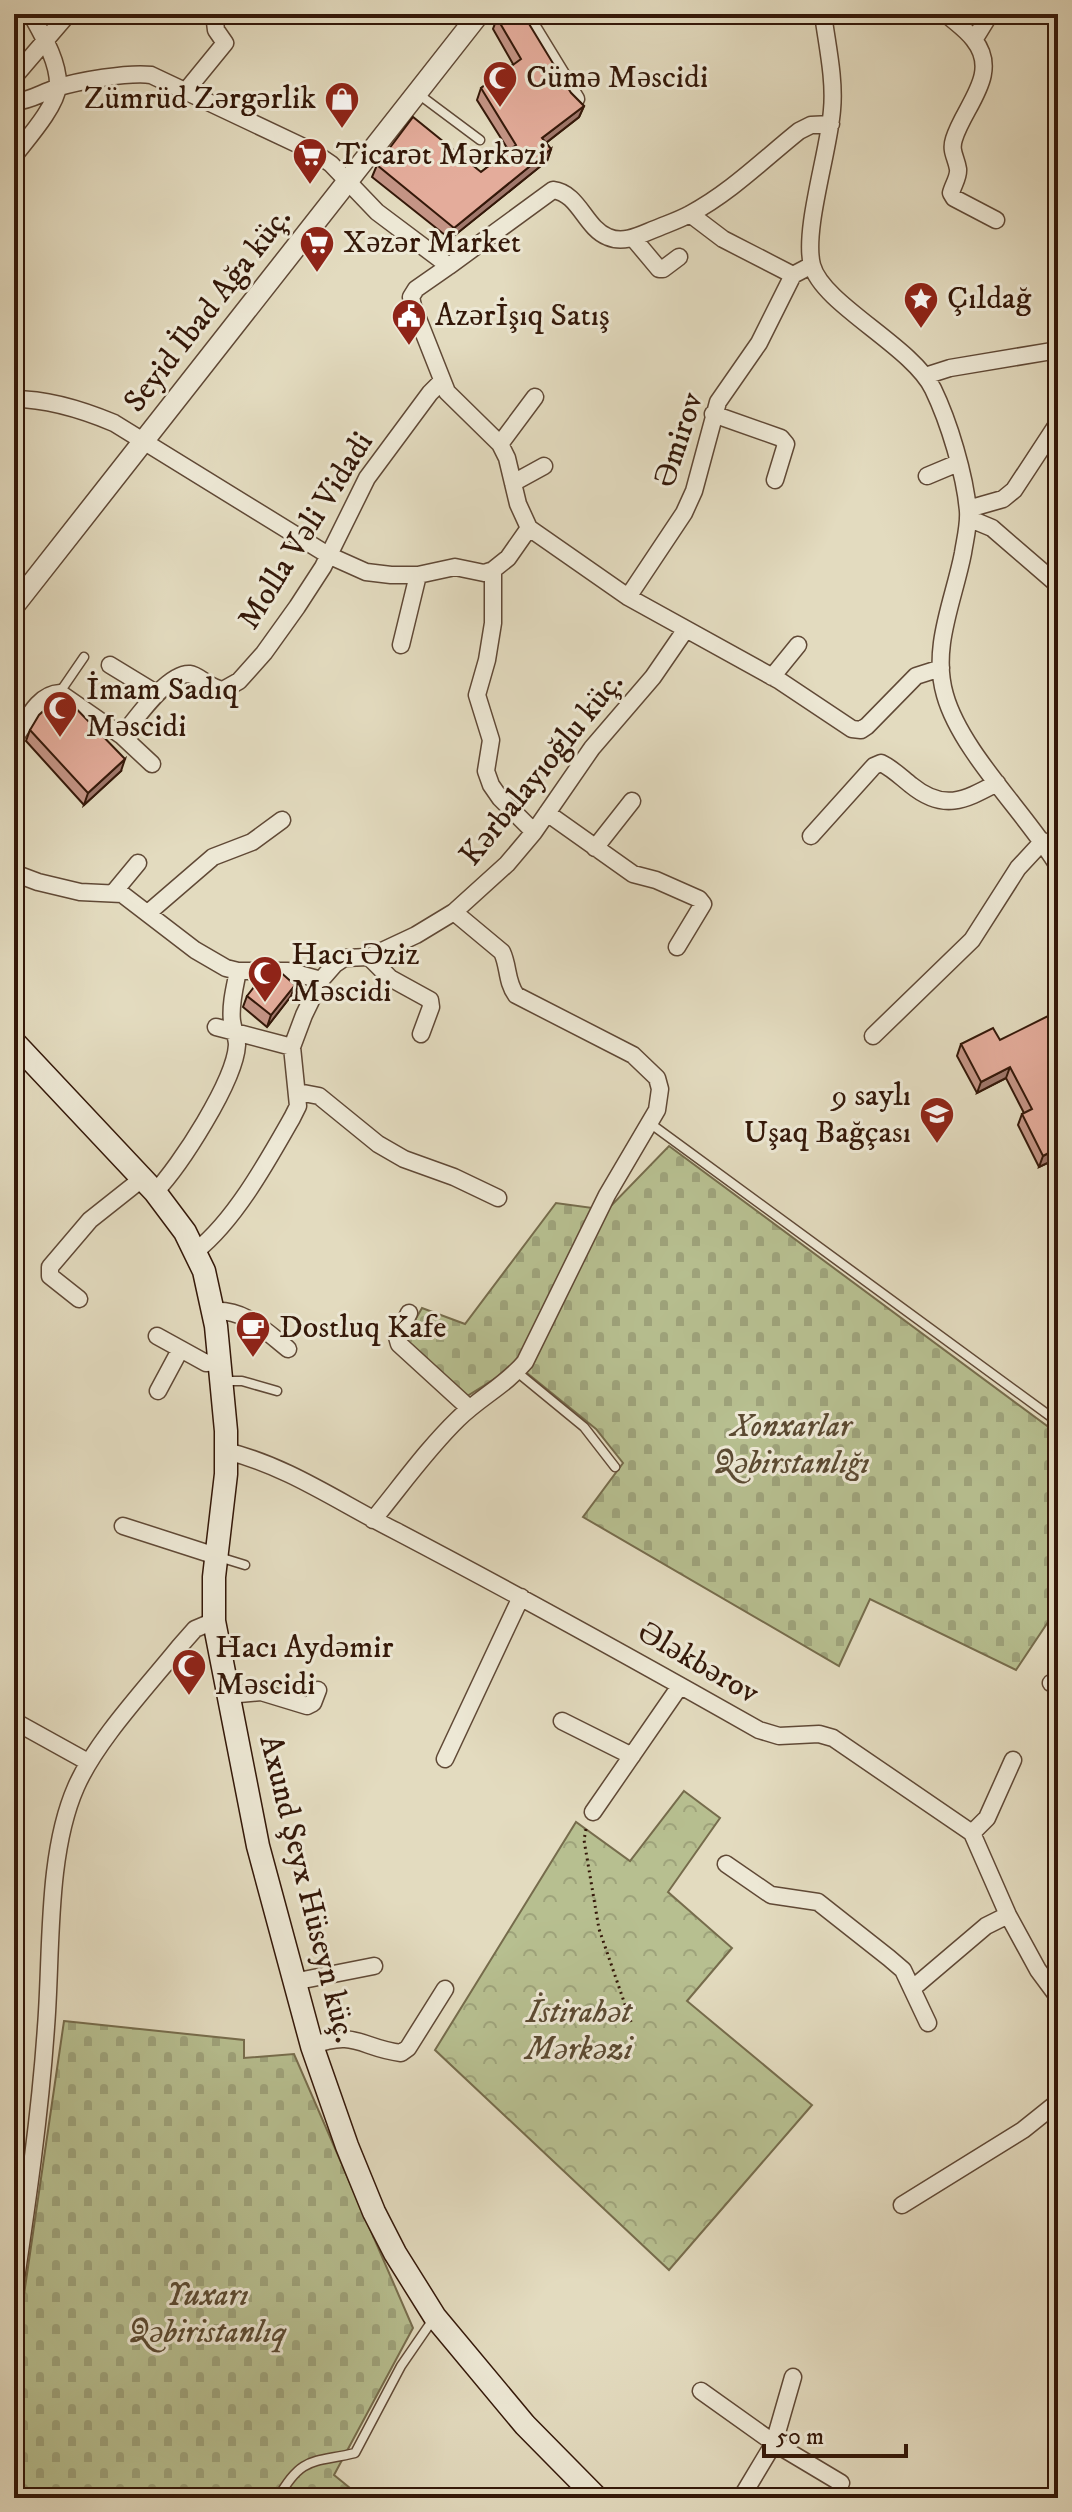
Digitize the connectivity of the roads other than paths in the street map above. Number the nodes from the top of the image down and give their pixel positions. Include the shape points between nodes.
1 (31, 14) edge
2 (68, 14) edge
3 (214, 14) edge
4 (479, 14) edge
5 (524, 14) edge
6 (823, 14) edge
7 (898, 14) edge
8 (912, 14) edge
9 (946, 14) edge
10 (990, 14) edge
11 (974, 40) junction
12 (45, 41) junction
13 (14, 77) edge
14 (58, 87) junction
15 (185, 92) junction
16 (416, 93) junction
17 (576, 99) edge
18 (14, 102) edge
19 (831, 124) junction
20 (480, 140) dead end
21 (14, 156) edge
22 (346, 182) junction
23 (690, 214) junction
24 (996, 220) dead end
25 (633, 238) junction
26 (679, 257) dead end
27 (812, 265) junction
28 (449, 266) junction
29 (793, 275) junction
30 (1058, 350) edge
31 (925, 376) junction
32 (442, 381) junction
33 (535, 397) dead end
34 (14, 399) edge
35 (713, 414) junction
36 (1056, 431) edge
37 (144, 440) junction
38 (500, 444) junction
39 (958, 463) junction
40 (544, 466) dead end
41 (927, 476) dead end
42 (775, 480) dead end
43 (513, 483) junction
44 (968, 513) junction
45 (529, 528) junction
46 (328, 555) junction
47 (493, 570) junction
48 (418, 575) junction
49 (1058, 585) edge
50 (628, 597) junction
51 (14, 606) edge
52 (686, 629) junction
53 (401, 645) dead end
54 (798, 645) dead end
55 (84, 657) dead end
56 (110, 665) dead end
57 (941, 668) junction
58 (772, 677) junction
59 (60, 693) junction
60 (156, 693) junction
61 (122, 736) junction
62 (14, 739) edge
63 (152, 764) dead end
64 (997, 783) junction
65 (632, 801) dead end
66 (547, 813) junction
67 (282, 820) dead end
68 (534, 832) junction
69 (811, 836) dead end
70 (1043, 841) junction
71 (595, 848) junction
72 (138, 863) dead end
73 (1058, 865) edge
74 (14, 873) edge
75 (114, 892) junction
76 (454, 912) junction
77 (148, 913) junction
78 (677, 947) dead end
79 (369, 957) junction
80 (238, 971) junction
81 (321, 980) junction
82 (216, 1027) dead end
83 (235, 1032) junction
84 (421, 1034) dead end
85 (873, 1036) dead end
86 (14, 1042) edge
87 (292, 1047) junction
88 (298, 1092) junction
89 (651, 1124) junction
90 (149, 1185) junction
91 (498, 1198) dead end
92 (196, 1251) junction
93 (79, 1299) dead end
94 (213, 1311) junction
95 (409, 1313) dead end
96 (157, 1336) dead end
97 (288, 1349) dead end
98 (180, 1350) junction
99 (221, 1372) junction
100 (517, 1372) junction
101 (158, 1391) dead end
102 (277, 1391) dead end
103 (469, 1408) junction
104 (1058, 1422) edge
105 (226, 1451) junction
106 (615, 1467) dead end
107 (373, 1520) junction
108 (123, 1526) dead end
109 (216, 1556) junction
110 (245, 1565) dead end
111 (521, 1597) junction
112 (214, 1621) junction
113 (680, 1686) junction
114 (318, 1690) dead end
115 (228, 1695) junction
116 (14, 1721) edge
117 (562, 1721) dead end
118 (632, 1756) junction
119 (445, 1759) dead end
120 (1013, 1760) dead end
121 (88, 1762) junction
122 (593, 1812) road end
123 (972, 1833) junction
124 (726, 1864) dead end
125 (1008, 1915) junction
126 (374, 1966) dead end
127 (293, 1982) junction
128 (913, 1988) junction
129 (445, 1989) dead end
130 (1058, 1997) edge
131 (928, 2023) dead end
132 (312, 2046) junction
133 (1058, 2102) edge
134 (902, 2205) dead end
135 (17, 2255) edge
136 (14, 2292) edge
137 (435, 2317) junction
138 (793, 2377) dead end
139 (701, 2391) dead end
140 (774, 2443) junction
141 (841, 2483) dead end
142 (278, 2498) edge
143 (597, 2498) edge
144 (741, 2498) edge

1 - 12 street
2 - 12 street
3 - 15 street via 225,43
4 - 16 street, Seyid İbad Ağa küç.
5 - 17 street
6 - 19 street
7 - 8 street
9 - 11 street
10 - 11 street
11 - 24 street via 985,68 954,137 958,176 951,193
12 - 13 street
12 - 14 street
14 - 15 street via 135,73
14 - 18 street
14 - 21 street via 43,118
15 - 22 street via 299,143 331,164
16 - 20 lane
16 - 22 street, Seyid İbad Ağa küç.
19 - 23 street via 799,131
19 - 27 street via 812,229
22 - 28 street
22 - 37 street, Seyid İbad Ağa küç.
23 - 25 street
23 - 29 street via 723,239
25 - 26 street via 659,269
25 - 28 street via 601,234 570,198 553,190
27 - 29 street
27 - 31 street via 833,294
28 - 32 street via 411,297
29 - 35 street, Əmirov via 759,343
30 - 31 street
31 - 39 street
32 - 38 street
32 - 46 street, Molla Vəli Vidadi via 367,478
33 - 38 street
34 - 37 street via 87,412
35 - 42 street via 781,438 786,444
35 - 50 street, Əmirov via 684,513
36 - 44 street via 1014,490
37 - 46 street
37 - 51 street, Seyid İbad Ağa küç.
38 - 43 street
39 - 41 street
39 - 44 street
40 - 43 street
43 - 45 street
44 - 49 street
44 - 57 street
45 - 47 street
45 - 50 street
46 - 48 street via 366,572
46 - 60 street, Molla Vəli Vidadi via 289,619 239,681 223,690 187,674
47 - 48 street via 455,567
47 - 68 street via 493,623 477,695 491,740 486,771 500,798
48 - 53 street
50 - 52 street
52 - 58 street
52 - 66 street, Kərbalayıoğlu küç.
54 - 58 street
55 - 59 lane
56 - 60 street
57 - 58 street via 916,676 861,730
57 - 64 street via 952,715
59 - 61 street
59 - 62 street via 40,702
60 - 61 street, Molla Vəli Vidadi
61 - 63 street
64 - 69 street via 965,800 939,801 881,763
64 - 70 street
65 - 71 street
66 - 68 street, Kərbalayıoğlu küç.
66 - 71 street
67 - 77 street via 252,842 213,857
68 - 76 street, Kərbalayıoğlu küç.
70 - 73 street
70 - 85 street via 1018,868 972,940
71 - 78 street via 633,874 699,899 703,904
72 - 75 street
74 - 75 street via 80,892
75 - 77 street
76 - 79 street, Kərbalayıoğlu küç.
76 - 89 street via 502,952 516,995 646,1064 660,1089
77 - 80 street via 195,950
79 - 81 street, Kərbalayıoğlu küç. via 344,958
79 - 84 street via 390,978 430,1000
80 - 81 street via 270,969
80 - 83 street via 232,1005
81 - 87 street, Kərbalayıoğlu küç.
82 - 83 street
83 - 87 street
83 - 90 street via 233,1064 223,1087 173,1172
86 - 90 main road, Axund Şeyx Hüseyn küç.
87 - 88 street, Kərbalayıoğlu küç.
88 - 91 street via 319,1096 404,1159
88 - 92 street, Kərbalayıoğlu küç. via 298,1106 283,1134 230,1216
89 - 100 street via 607,1195
89 - 104 lane
90 - 92 main road, Axund Şeyx Hüseyn küç.
90 - 93 street via 90,1220 50,1267 50,1276
92 - 94 main road, Axund Şeyx Hüseyn küç.
94 - 97 street via 248,1317
94 - 99 main road, Axund Şeyx Hüseyn küç.
95 - 103 street via 397,1337 399,1344
96 - 98 street
98 - 99 street
98 - 101 street
99 - 102 lane
99 - 105 main road, Axund Şeyx Hüseyn küç.
100 - 103 street
100 - 106 lane via 584,1427
103 - 107 street
105 - 107 street, Ələkbərov via 290,1473
105 - 109 main road, Axund Şeyx Hüseyn küç.
107 - 111 street, Ələkbərov
108 - 109 street
109 - 110 lane
109 - 112 main road, Axund Şeyx Hüseyn küç.
111 - 113 street, Ələkbərov
111 - 119 street
112 - 115 main road, Axund Şeyx Hüseyn küç.
112 - 121 street via 195,1629
113 - 118 street
113 - 123 street, Ələkbərov via 759,1730 833,1738
114 - 115 street via 307,1706 261,1692
115 - 127 main road, Axund Şeyx Hüseyn küç. via 258,1846
116 - 121 street
117 - 118 street
118 - 122 street
120 - 123 street via 987,1818
121 - 135 street via 59,1844 42,2079
123 - 125 street
124 - 128 street via 771,1895 818,1902 903,1970
125 - 128 street via 986,1926
125 - 130 street
126 - 127 street
127 - 132 main road, Axund Şeyx Hüseyn küç.
128 - 131 street
129 - 132 street via 401,2053 345,2037
132 - 137 main road, Axund Şeyx Hüseyn küç. via 374,2212
133 - 134 street via 1023,2130
135 - 136 street
137 - 142 lane via 401,2366 355,2453 307,2463
137 - 143 main road, Axund Şeyx Hüseyn küç. via 525,2425
138 - 140 street
139 - 140 street
140 - 141 street
140 - 144 street

